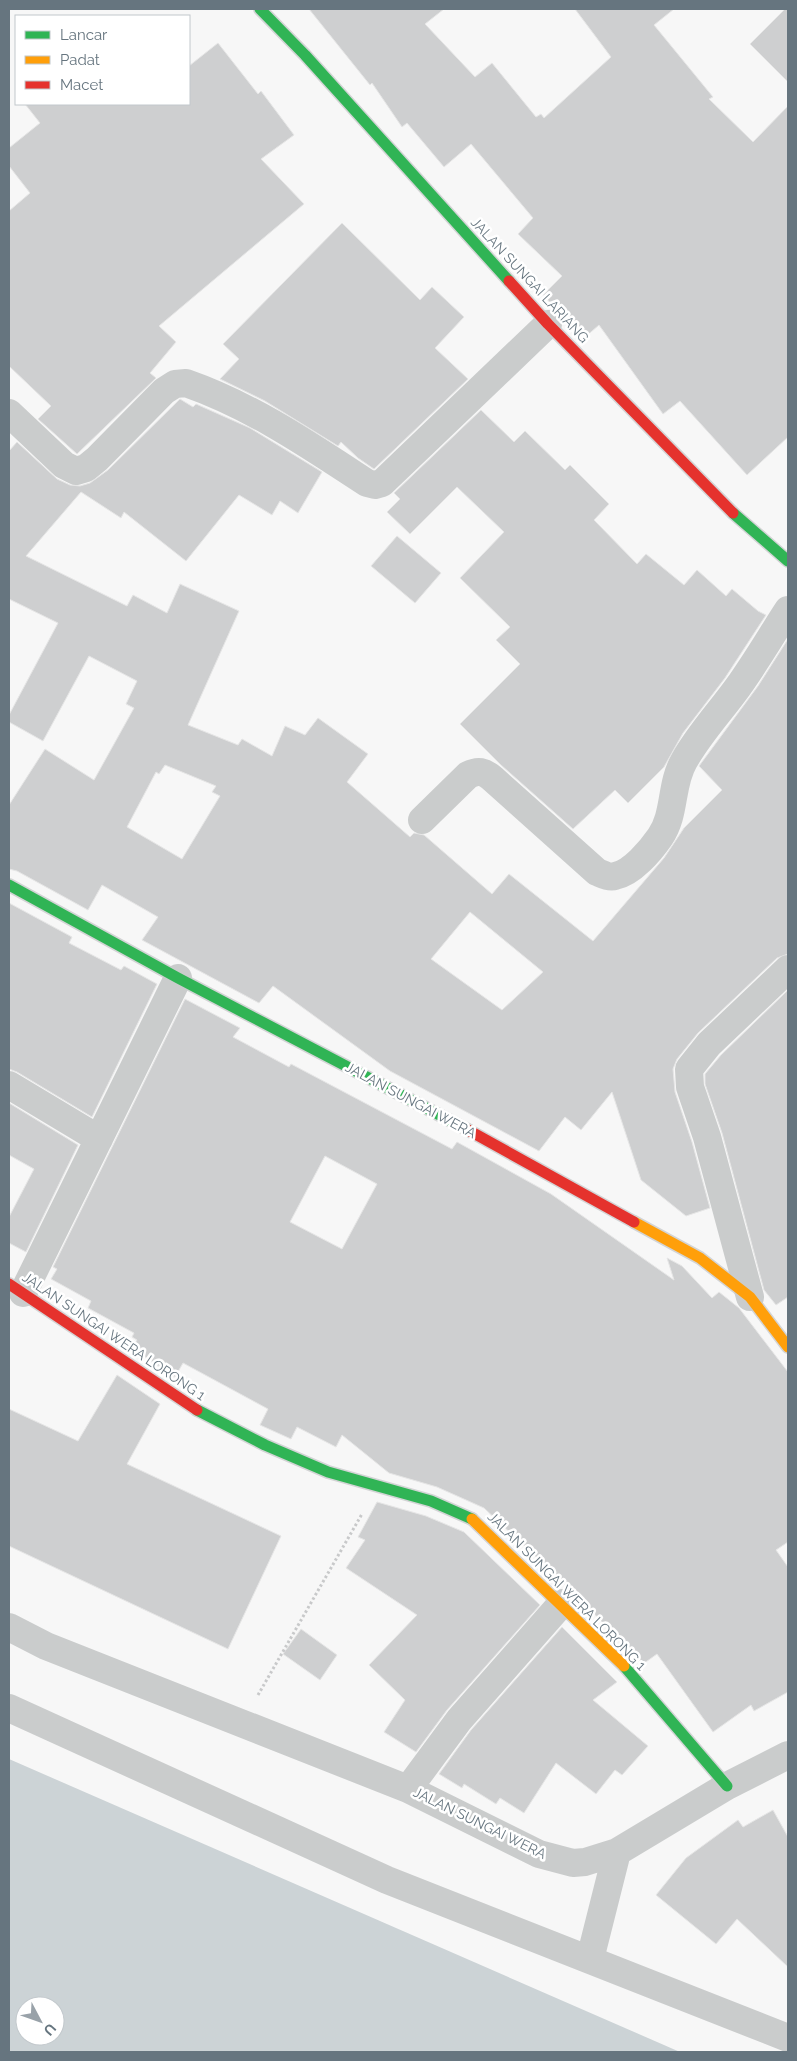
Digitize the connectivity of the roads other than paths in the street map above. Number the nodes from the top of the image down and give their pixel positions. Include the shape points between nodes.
1 (260, 9) edge
2 (548, 324) junction
3 (9, 412) edge
4 (788, 561) edge
5 (788, 610) edge
6 (422, 820) dead end
7 (9, 885) edge
8 (788, 969) edge
9 (178, 978) junction
10 (9, 1085) edge
11 (99, 1139) junction
12 (16, 1288) edge
13 (750, 1297) junction
14 (788, 1347) edge
15 (562, 1603) junction
16 (9, 1627) edge
17 (9, 1708) edge
18 (788, 1755) edge
19 (727, 1786) junction
20 (408, 1789) junction
21 (617, 1852) junction
22 (590, 1959) junction
23 (788, 2038) edge

1 - 2 street, JALAN SUNGAI LARIANG
2 - 3 street via 382,483 375,485 366,483 293,434 186,383 175,384 164,391 97,459 76,471 64,465
2 - 4 street, JALAN SUNGAI LARIANG via 741,522
5 - 6 street via 738,687 683,762 674,788 671,815 661,836 641,859 623,873 614,877 597,872 493,778 482,772 468,775
7 - 9 street, JALAN SUNGAI WERA
8 - 13 street via 709,1044 689,1069 688,1078
9 - 11 street
9 - 13 street, JALAN SUNGAI WERA via 424,1106 665,1238 700,1258
10 - 11 street
11 - 12 street
12 - 15 street, JALAN SUNGAI WERA LORONG 1 via 195,1409 265,1445 328,1472 430,1501 473,1519
13 - 14 street, JALAN SUNGAI WERA
15 - 19 street, JALAN SUNGAI WERA LORONG 1 via 616,1657
15 - 20 street via 459,1720
16 - 20 street, JALAN SUNGAI WERA via 46,1646
17 - 22 street via 387,1880
18 - 19 street, JALAN SUNGAI WERA
19 - 21 street, JALAN SUNGAI WERA
20 - 21 street, JALAN SUNGAI WERA via 539,1854 573,1864
21 - 22 street
22 - 23 street

